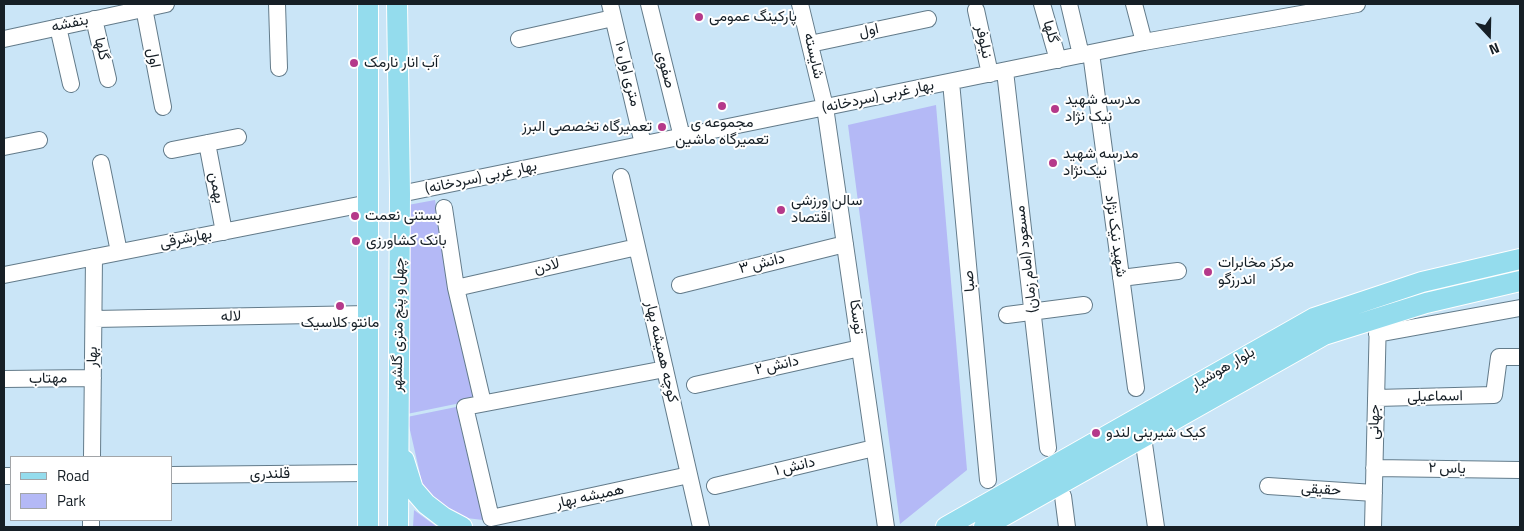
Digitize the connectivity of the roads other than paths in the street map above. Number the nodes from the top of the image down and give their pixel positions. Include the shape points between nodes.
1 (166, 4) edge
2 (277, 4) edge
3 (368, 4) edge
4 (397, 4) edge
5 (649, 4) edge
6 (800, 4) edge
7 (1042, 4) edge
8 (1069, 4) edge
9 (1134, 4) edge
10 (1357, 4) edge
11 (144, 8) junction
12 (976, 10) dead end
13 (611, 11) edge
14 (94, 19) junction
15 (928, 19) dead end
16 (58, 27) junction
17 (4, 39) edge
18 (519, 39) dead end
19 (1144, 42) junction
20 (810, 44) junction
21 (1086, 54) junction
22 (1058, 60) junction
23 (279, 68) dead end
24 (997, 72) junction
25 (108, 79) dead end
26 (951, 82) junction
27 (71, 84) dead end
28 (163, 107) dead end
29 (825, 107) junction
30 (238, 137) dead end
31 (682, 137) junction
32 (39, 140) dead end
33 (207, 143) junction
34 (643, 144) junction
35 (4, 147) edge
36 (172, 150) dead end
37 (101, 163) dead end
38 (621, 177) dead end
39 (400, 194) junction
40 (369, 204) junction
41 (444, 208) dead end
42 (224, 232) junction
43 (845, 244) junction
44 (637, 247) junction
45 (119, 252) junction
46 (94, 257) junction
47 (1520, 259) edge
48 (1178, 271) dead end
49 (4, 275) edge
50 (1121, 278) junction
51 (1520, 281) edge
52 (680, 284) dead end
53 (456, 288) junction
54 (1084, 305) dead end
55 (1520, 308) edge
56 (1034, 311) junction
57 (369, 314) junction
58 (1007, 315) dead end
59 (94, 319) junction
60 (1377, 326) junction
61 (860, 348) junction
62 (1520, 357) edge
63 (665, 369) junction
64 (93, 378) junction
65 (4, 379) edge
66 (695, 385) dead end
67 (1136, 388) dead end
68 (1376, 398) junction
69 (483, 403) junction
70 (1184, 403) junction
71 (1146, 428) junction
72 (397, 436) junction
73 (874, 448) junction
74 (1048, 448) dead end
75 (92, 456) edge
76 (1374, 468) junction
77 (1520, 470) edge
78 (368, 473) junction
79 (172, 474) edge
80 (690, 476) junction
81 (988, 480) dead end
82 (715, 486) dead end
83 (1268, 486) dead end
84 (1374, 493) junction
85 (1063, 496) dead end
86 (368, 527) edge
87 (398, 527) edge
88 (462, 527) edge
89 (701, 527) edge
90 (886, 527) edge
91 (946, 527) edge
92 (984, 527) edge
93 (1067, 527) edge
94 (1156, 527) edge
95 (1373, 527) edge

1 - 11 street, بنفشه
2 - 23 street
3 - 40 main road, چهل و پنج متری گلشهر
4 - 39 main road, چهل و پنج متری گلشهر
5 - 31 street, صفوی
6 - 20 street, شایسته
7 - 22 street, گلها
8 - 21 street, شهید نیک نژاد
9 - 19 street
10 - 19 street, بهار غربی (سردخانه)
11 - 14 street, بنفشه
11 - 28 street, اول
12 - 24 street, نیلوفر
13 - 18 street
13 - 34 street, ۱۰ متری اول
14 - 16 street, بنفشه
14 - 25 street, گلها
15 - 20 street, اول
16 - 17 street, بنفشه
16 - 27 street
19 - 21 street, بهار غربی (سردخانه)
20 - 29 street, شایسته
21 - 22 street, بهار غربی (سردخانه)
21 - 50 street, شهید نیک نژاد
22 - 24 street, بهار غربی (سردخانه)
24 - 26 street, بهار غربی (سردخانه)
24 - 56 street, مسعود (امام زمان)
26 - 29 street, بهار غربی (سردخانه)
26 - 81 street, صبا
29 - 31 street, بهار غربی (سردخانه)
29 - 43 street, توسکا
30 - 33 street
31 - 34 street, بهار غربی (سردخانه)
32 - 35 street
33 - 36 street
33 - 42 street, بهمن
34 - 39 street, بهار غربی (سردخانه)
37 - 45 street
38 - 44 street, کوچه همیشه بهار
39 - 72 main road, چهل و پنج متری گلشهر
40 - 42 street, بهارشرقی
40 - 57 main road, چهل و پنج متری گلشهر
41 - 53 street
42 - 45 street, بهارشرقی
43 - 52 street, دانش ۳
43 - 61 street, توسکا
44 - 53 street, لادن
44 - 63 street, کوچه همیشه بهار
45 - 46 street, بهارشرقی
46 - 49 street, بهارشرقی
46 - 59 street, بهار
47 - 70 main road, بلوار هوشیار via 1422,282 1314,318
48 - 50 street
50 - 67 street, شهید نیک نژاد
51 - 60 main road, بلوار هوشیار
53 - 69 street
54 - 56 street
55 - 60 street
56 - 58 street
56 - 74 street, مسعود (امام زمان)
57 - 59 street, لاله
57 - 78 main road, چهل و پنج متری گلشهر
59 - 64 street, بهار
60 - 68 street, جهانی
60 - 70 main road, بلوار هوشیار via 1324,335
61 - 66 street, دانش ۲
61 - 73 street, توسکا
62 - 68 street, اسماعیلی via 1499,358 1494,396
63 - 69 street
63 - 80 street, کوچه همیشه بهار
64 - 65 street, مهتاب
64 - 75 street, بهار
68 - 76 street, جهانی
69 - 80 street, همیشه بهار via 465,407 491,518
70 - 71 main road, بلوار هوشیار
71 - 91 main road, بلوار هوشیار
71 - 92 main road, بلوار هوشیار
71 - 94 street
72 - 87 main road, چهل و پنج متری گلشهر
72 - 88 main road via 413,489 426,504
73 - 82 street, دانش ۱
73 - 90 street, توسکا
76 - 77 street, یاس ۲
76 - 84 street, جهانی
78 - 79 street, قلندری
78 - 86 main road, چهل و پنج متری گلشهر
80 - 89 street, کوچه همیشه بهار
83 - 84 street, حقیقی
84 - 95 street, جهانی
85 - 93 street

